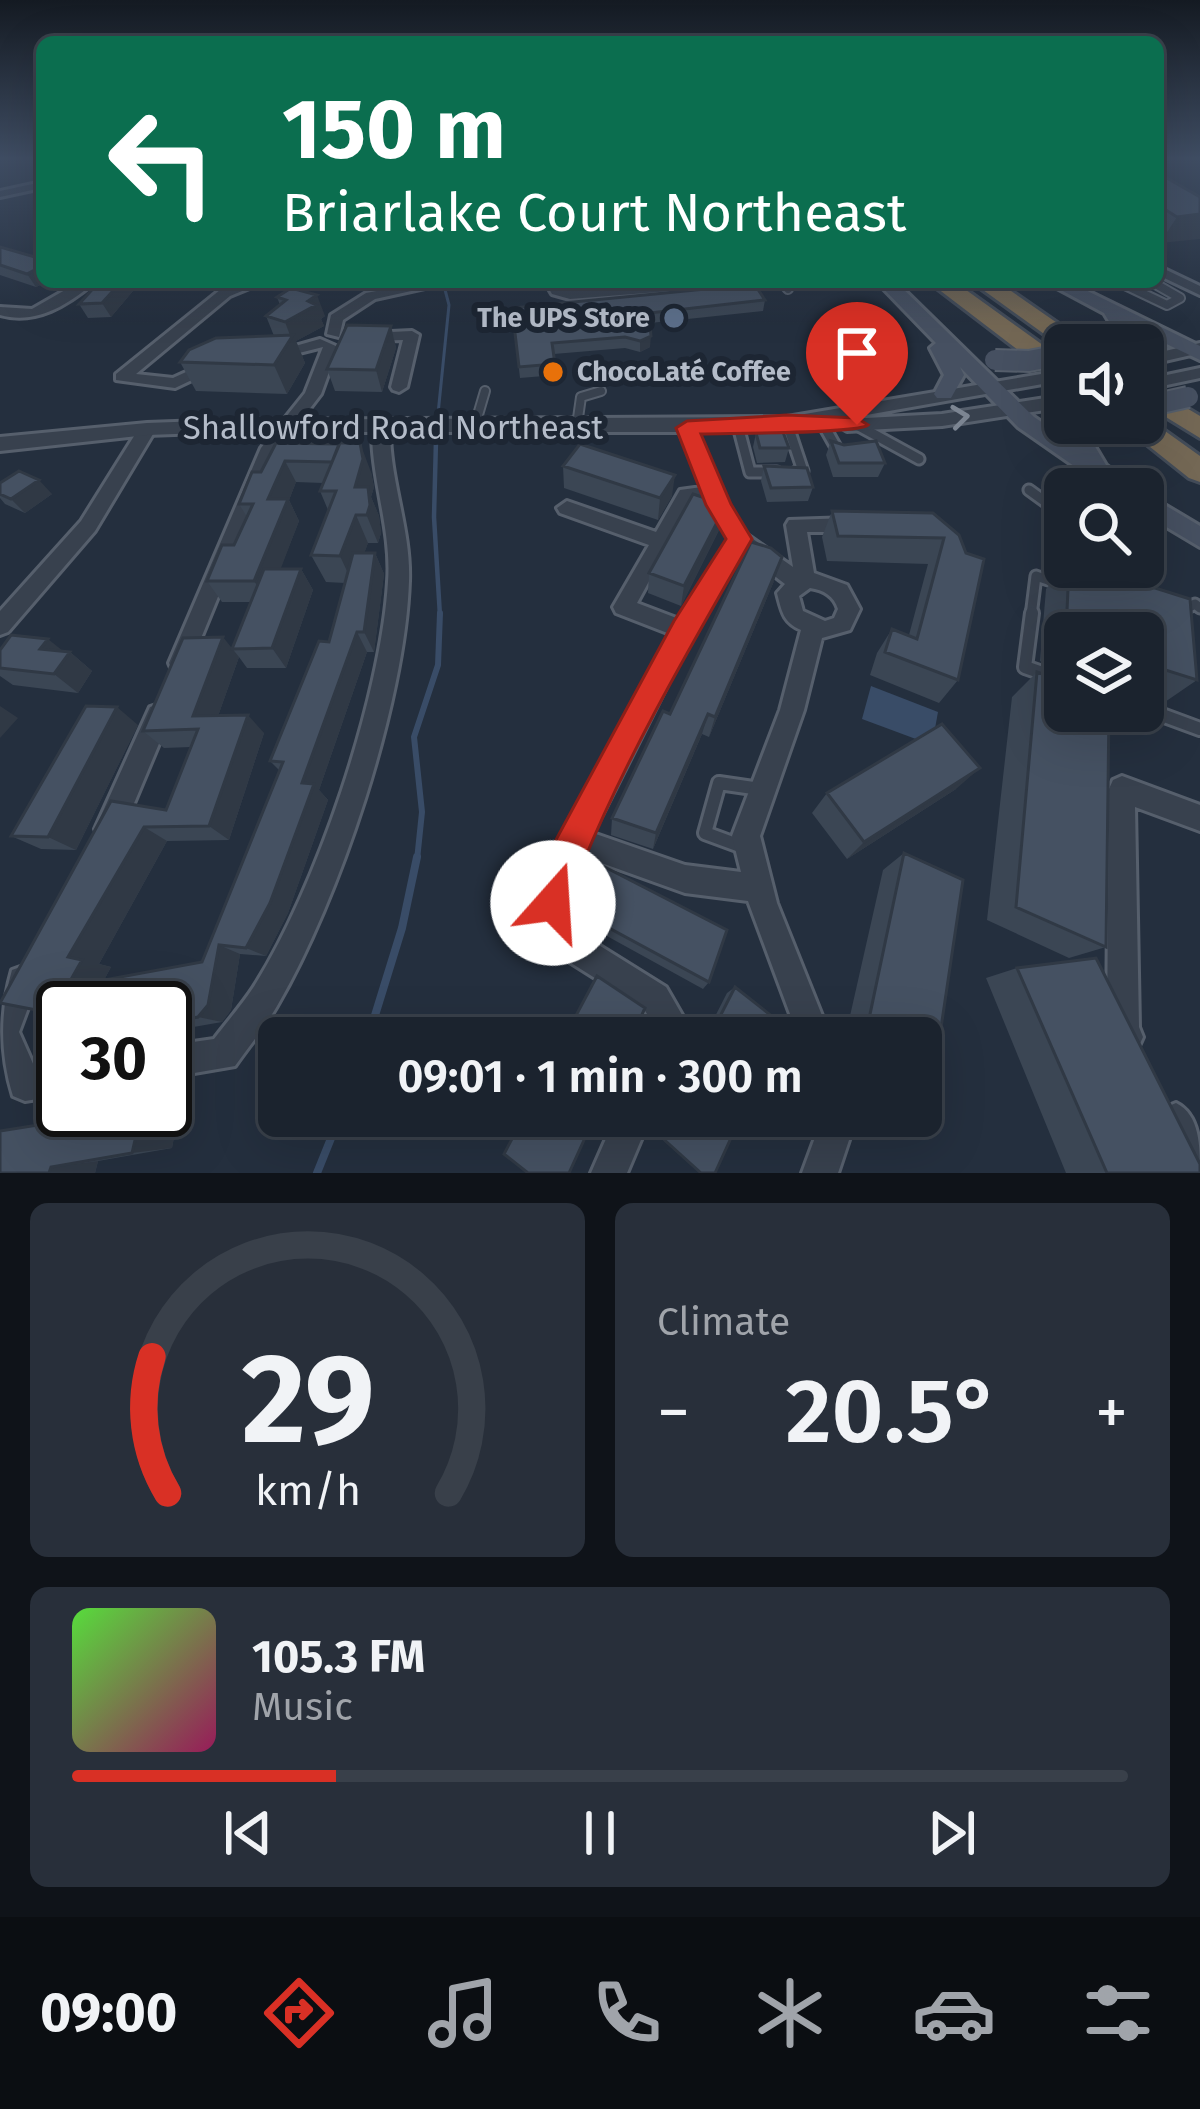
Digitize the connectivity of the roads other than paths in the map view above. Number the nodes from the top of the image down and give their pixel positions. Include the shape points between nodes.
1 (1164, 273) edge
2 (78, 288) edge
3 (240, 288) edge
4 (409, 288) edge
5 (555, 288) edge
6 (603, 288) edge
7 (892, 288) edge
8 (948, 288) edge
9 (992, 288) edge
10 (1067, 288) edge
11 (1130, 288) edge
12 (1162, 288) edge
13 (1200, 291) edge
14 (1112, 310) junction
15 (0, 311) edge
16 (928, 323) junction
17 (1045, 324) edge
18 (1120, 324) edge
19 (947, 340) junction
20 (332, 344) junction
21 (1197, 350) edge
22 (896, 352) dead end
23 (233, 355) edge
24 (252, 355) edge
25 (837, 356) dead end
26 (1164, 357) edge
27 (1044, 358) edge
28 (1044, 359) edge
29 (1044, 378) edge
30 (1192, 386) edge
31 (399, 387) dead end
32 (988, 388) junction
33 (601, 391) dead end
34 (485, 392) dead end
35 (944, 394) junction
36 (1164, 398) edge
37 (1164, 403) edge
38 (1044, 405) edge
39 (1012, 410) junction
40 (864, 411) junction
41 (787, 422) junction
42 (738, 426) junction
43 (824, 426) junction
44 (286, 427) junction
45 (381, 427) junction
46 (474, 427) junction
47 (577, 427) junction
48 (687, 428) junction
49 (1200, 428) edge
50 (147, 429) junction
51 (0, 444) edge
52 (1163, 444) edge
53 (838, 452) edge
54 (919, 459) dead end
55 (1092, 468) edge
56 (1200, 471) edge
57 (662, 479) edge
58 (1029, 490) dead end
59 (714, 494) junction
60 (687, 495) junction
61 (1044, 501) edge
62 (567, 508) dead end
63 (1164, 515) edge
64 (867, 525) edge
65 (1200, 538) edge
66 (739, 539) junction
67 (661, 542) junction
68 (802, 582) junction
69 (1080, 590) edge
70 (1200, 608) edge
71 (1169, 618) edge
72 (0, 626) edge
73 (813, 628) junction
74 (684, 630) junction
75 (1044, 674) edge
76 (1164, 716) edge
77 (1200, 729) edge
78 (760, 789) junction
79 (1200, 818) edge
80 (575, 840) junction
81 (100, 848) edge
82 (749, 849) junction
83 (759, 888) junction
84 (38, 951) edge
85 (667, 1017) edge
86 (807, 1017) edge
87 (192, 1058) edge
88 (36, 1082) edge
89 (625, 1137) edge
90 (833, 1137) edge
91 (1200, 1161) edge
92 (609, 1173) edge
93 (820, 1173) edge

1 - 13 street
2 - 15 street via 35,314
3 - 23 street via 122,377 175,383
4 - 20 street via 371,296 337,318
5 - 6 street via 570,296
7 - 16 main road
8 - 28 highway
9 - 17 highway
10 - 14 main road
11 - 12 lane via 1167,305 1180,298
14 - 18 main road
14 - 21 main road
16 - 19 main road
16 - 35 main road via 953,371
19 - 27 main road, bridge via 995,360
19 - 32 main road
20 - 24 street
20 - 31 street via 412,335
20 - 44 street via 309,383 313,394
21 - 26 street
22 - 25 lane
29 - 32 street, Shallowford Road Northeast
30 - 36 main road, bridge
32 - 35 street, Shallowford Road Northeast
32 - 39 main road
33 - 47 lane via 581,397
34 - 46 lane
35 - 40 street, Shallowford Road Northeast
37 - 49 highway
38 - 39 street, Shallowford Road Northeast
40 -> 39 street, Shallowford Road Northeast
39 - 55 main road
40 - 41 street, Shallowford Road Northeast
40 - 43 street, Shallowford Road Northeast
40 - 54 lane
41 - 42 street, Shallowford Road Northeast
41 - 42 lane via 803,471 750,472
41 - 43 street, Shallowford Road Northeast
42 - 48 street, Shallowford Road Northeast
43 - 53 lane
44 - 45 street, Shallowford Road Northeast
44 - 50 street, Shallowford Road Northeast
44 - 81 street via 270,448
45 - 46 street, Shallowford Road Northeast
45 - 87 street via 399,578 387,658 343,821 270,990 223,1054
46 - 47 street, Shallowford Road Northeast
47 - 48 street, Shallowford Road Northeast
48 - 59 street
50 - 51 street, Shallowford Road Northeast
50 - 72 street via 88,526
52 - 56 highway
57 - 60 street
58 - 61 lane
59 - 60 street
59 - 66 street
60 - 67 street
62 - 67 street
63 - 65 main road
64 - 68 street via 796,525
66 - 68 street
66 - 74 street
67 - 74 street via 624,607
68 - 73 street via 788,593 789,609
68 - 73 street via 836,587 849,609 842,624
69 - 75 lane via 1036,576 1025,667
70 - 71 lane
73 - 78 street
74 - 80 street
76 - 77 lane
78 - 82 street
78 - 82 lane via 718,783 705,833
79 - 91 street via 1122,789 1123,1030
80 - 83 street via 685,879
80 - 85 street via 553,903 560,938 655,998
82 - 83 street
83 - 86 street
84 - 88 street via 3,1032 25,1084
89 - 92 street
90 - 93 street

